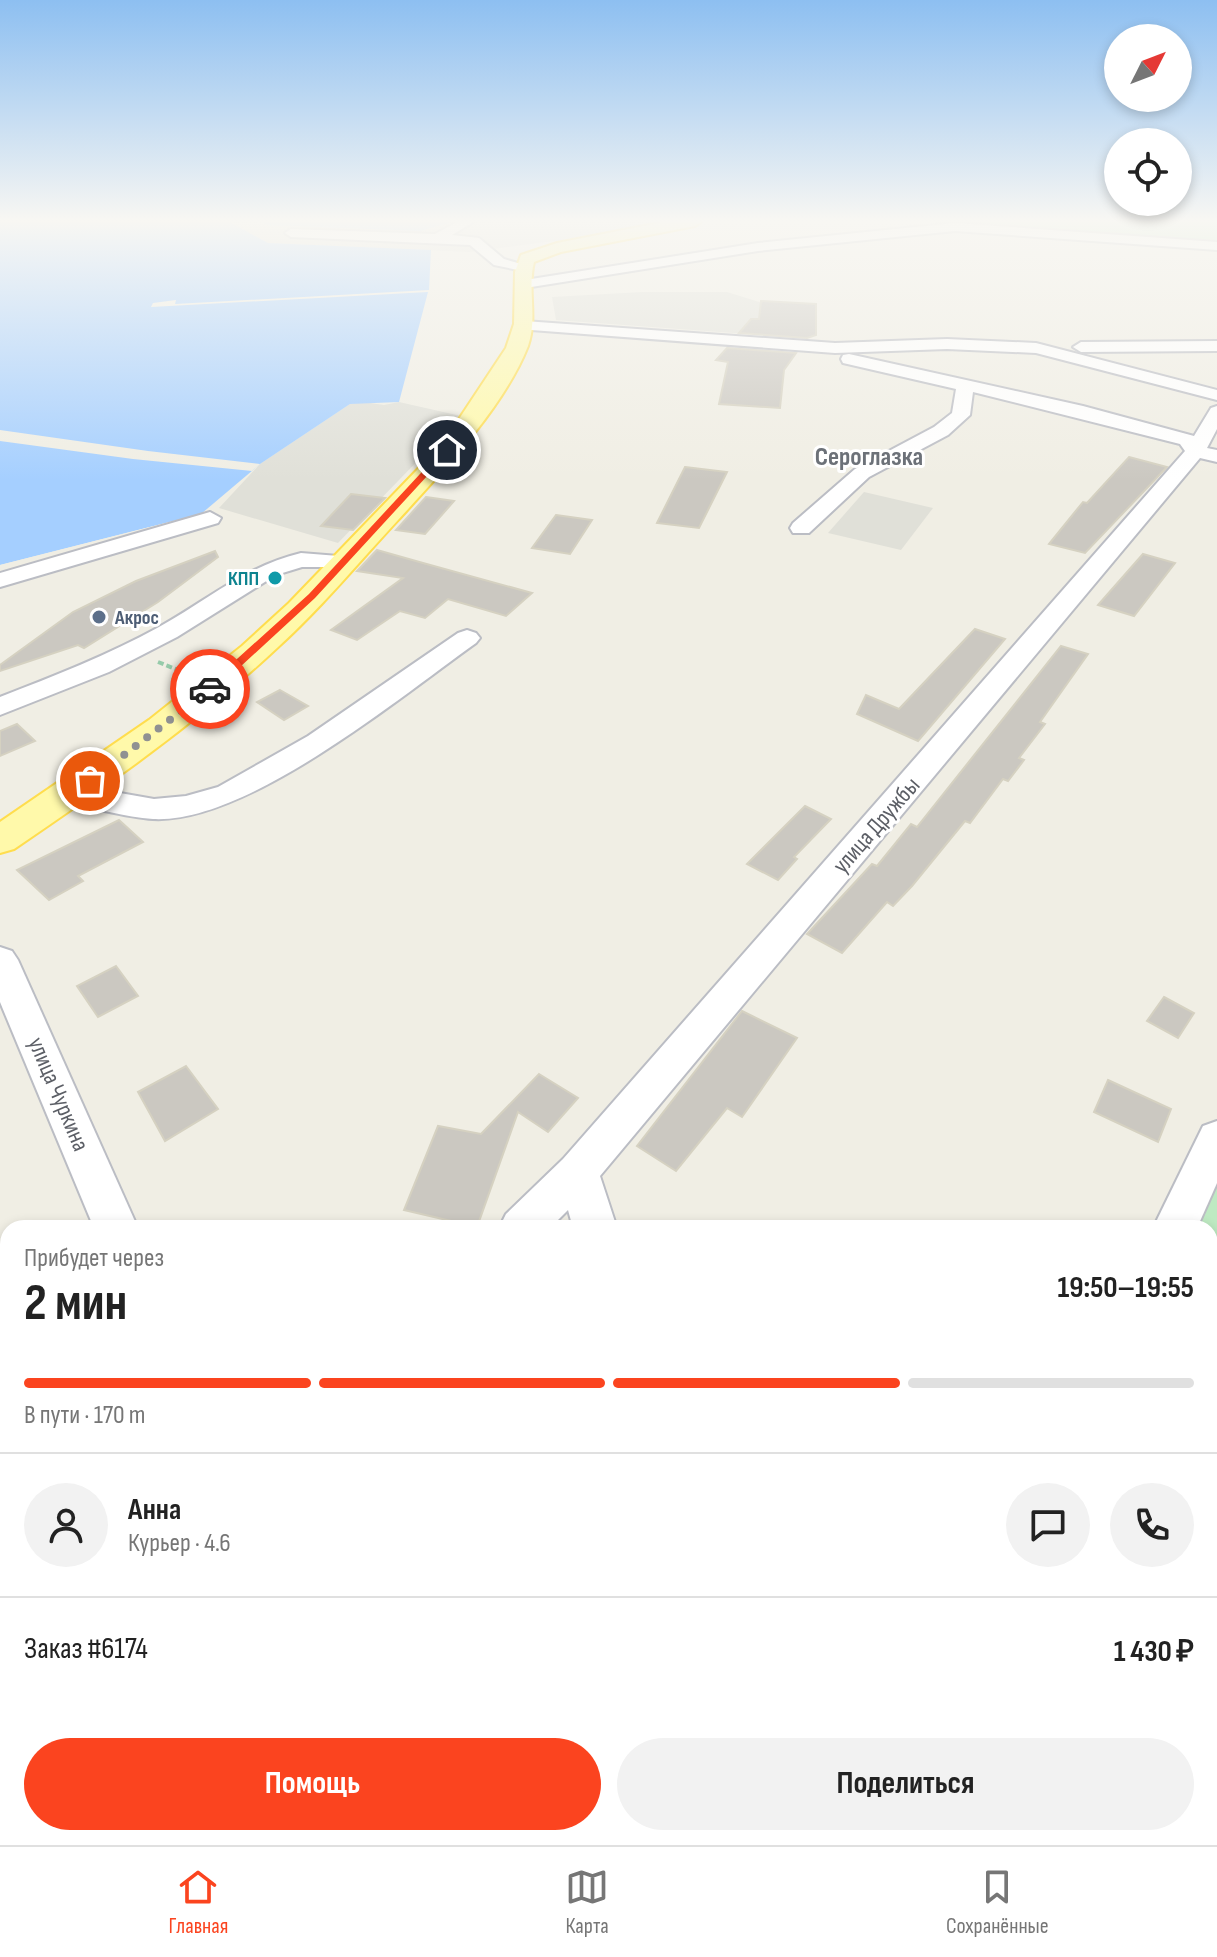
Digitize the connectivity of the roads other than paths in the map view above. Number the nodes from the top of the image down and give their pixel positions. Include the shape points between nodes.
1 (524, 307) edge
2 (524, 326) junction
3 (1217, 346) edge
4 (835, 348) junction
5 (1036, 348) junction
6 (965, 388) junction
7 (1217, 395) edge
8 (1217, 412) edge
9 (1206, 454) edge
10 (210, 518) dead end
11 (801, 528) dead end
12 (343, 562) junction
13 (0, 580) edge
14 (467, 638) dead end
15 (0, 707) edge
16 (69, 794) junction
17 (0, 840) edge
18 (4, 978) edge
19 (1217, 1138) edge
20 (578, 1172) junction
21 (108, 1220) edge
22 (529, 1220) edge
23 (593, 1220) edge
24 (1179, 1220) edge

1 - 2 main road
2 - 4 street
2 - 12 main road via 504,371 472,418
3 - 5 street
4 - 5 street
4 - 6 street via 846,358
5 - 7 street
6 - 9 street via 1187,440
6 - 11 street via 961,415 862,473
8 - 9 street, улица Дружбы
9 - 20 street, улица Дружбы
10 - 13 street
12 - 15 street via 301,560 268,570 168,632
12 - 16 main road via 220,681
14 - 16 street via 318,742 229,794 154,809
16 - 17 main road
18 - 21 street, улица Чуркина
19 - 24 street
20 - 22 street, улица Дружбы
20 - 23 street

